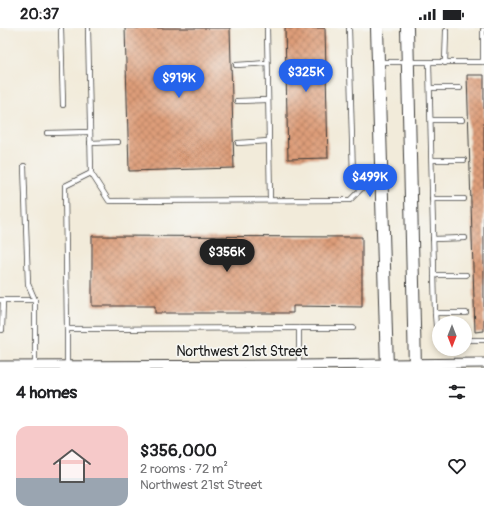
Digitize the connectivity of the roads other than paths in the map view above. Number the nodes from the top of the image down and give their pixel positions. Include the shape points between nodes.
1 (61, 28) edge
2 (88, 28) edge
3 (267, 28) edge
4 (349, 28) edge
5 (377, 28) edge
6 (407, 28) edge
7 (483, 30) edge
8 (446, 31) dead end
9 (378, 62) junction
10 (484, 62) edge
11 (267, 63) junction
12 (408, 63) junction
13 (430, 63) junction
14 (445, 63) junction
15 (236, 65) dead end
16 (430, 88) junction
17 (460, 88) dead end
18 (268, 100) junction
19 (237, 101) dead end
20 (63, 105) dead end
21 (431, 120) junction
22 (462, 120) dead end
23 (90, 132) junction
24 (47, 133) dead end
25 (269, 141) junction
26 (118, 142) dead end
27 (90, 143) junction
28 (238, 143) dead end
29 (432, 160) junction
30 (464, 160) dead end
31 (24, 166) dead end
32 (91, 173) junction
33 (367, 183) junction
34 (381, 183) junction
35 (432, 199) junction
36 (464, 199) dead end
37 (270, 200) junction
38 (465, 238) dead end
39 (433, 239) junction
40 (434, 275) junction
41 (466, 275) dead end
42 (1, 300) edge
43 (35, 300) junction
44 (435, 313) junction
45 (466, 313) dead end
46 (435, 316) edge
47 (67, 328) junction
48 (299, 328) junction
49 (353, 328) dead end
50 (0, 330) edge
51 (472, 340) edge
52 (484, 340) edge
53 (480, 364) edge
54 (299, 365) junction
55 (0, 366) edge
56 (35, 366) junction
57 (211, 366) edge
58 (246, 366) edge
59 (348, 366) edge
60 (387, 366) edge
61 (415, 366) edge
62 (72, 367) edge

1 - 20 lane
2 - 23 lane
3 - 11 lane
4 - 33 lane via 353,178
5 - 9 street
6 - 12 street
7 - 10 lane
8 - 14 lane
9 - 12 lane
9 - 34 street
10 - 14 lane
11 - 15 lane
11 - 18 lane
12 - 13 lane
12 - 61 street
13 - 14 lane
13 - 16 lane
16 - 17 lane
16 - 21 lane
18 - 19 lane
18 - 25 lane
21 - 22 lane
21 - 29 lane
23 - 24 lane
23 - 27 lane
25 - 28 lane
25 - 37 lane
26 - 27 lane
27 - 32 lane
29 - 30 lane
29 - 35 lane
31 - 43 lane via 28,284
32 - 37 lane via 109,201
32 - 47 lane via 65,186
33 - 34 lane
33 - 37 lane via 350,200
34 - 60 street
35 - 36 lane
35 - 39 lane
38 - 39 lane
39 - 40 lane
40 - 41 lane
40 - 44 lane
42 - 43 lane
42 - 50 lane
43 - 56 lane
44 - 45 lane
44 - 46 lane
47 - 48 lane
47 - 62 lane
48 - 49 lane
48 - 54 lane
51 - 52 lane
53 - 61 street, Northwest 21st Street
54 - 58 street, Northwest 21st Street
54 - 59 street, Northwest 21st Street
55 - 56 street, Northwest 21st Street
56 - 62 street, Northwest 21st Street
57 - 58 street, Northwest 21st Street
57 - 62 street, Northwest 21st Street
59 - 60 street, Northwest 21st Street
60 - 61 street, Northwest 21st Street

